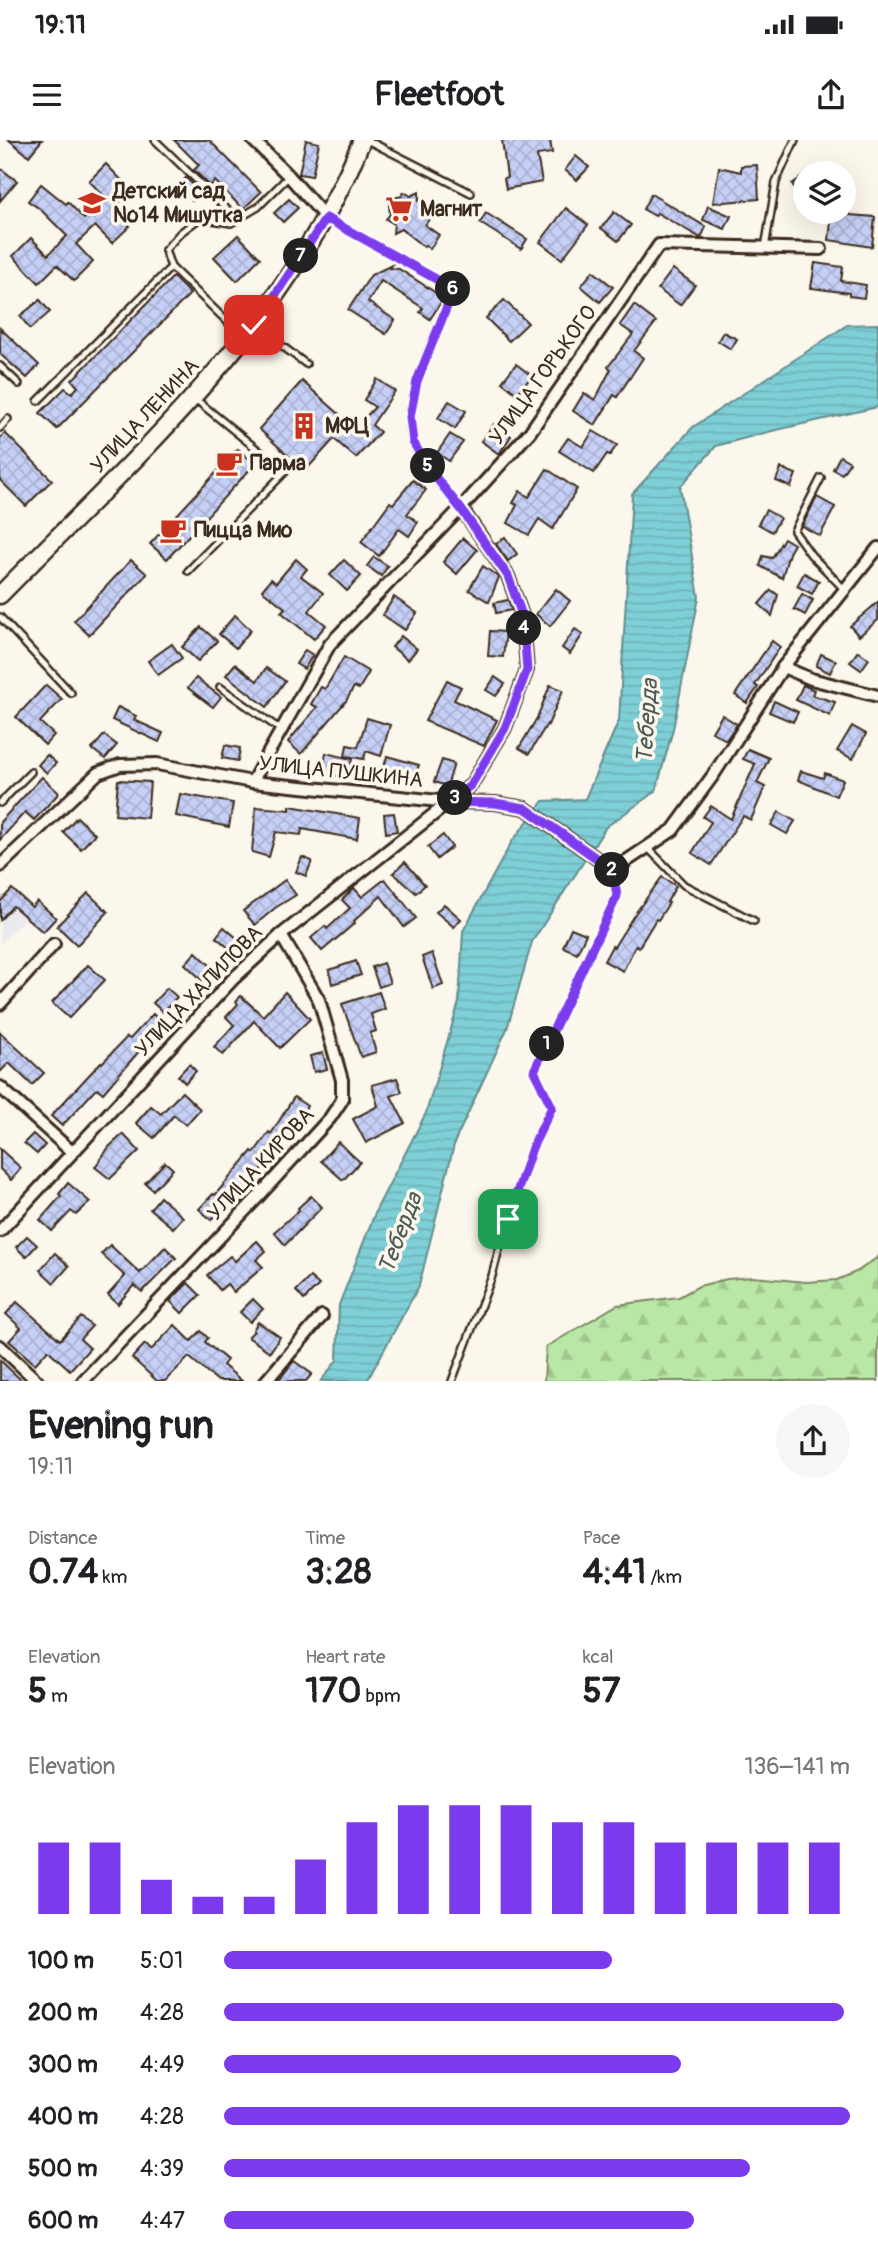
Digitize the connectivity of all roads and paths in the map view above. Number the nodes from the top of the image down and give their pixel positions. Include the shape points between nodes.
1 (155, 140) edge
2 (254, 140) edge
3 (364, 140) edge
4 (795, 140) edge
5 (289, 176) junction
6 (471, 193) dead end
7 (326, 218) junction
8 (237, 219) junction
9 (765, 248) junction
10 (821, 249) dead end
11 (171, 267) junction
12 (249, 331) junction
13 (306, 364) dead end
14 (0, 366) edge
15 (19, 384) dead end
16 (194, 398) junction
17 (38, 401) dead end
18 (8, 419) dead end
19 (0, 428) edge
20 (821, 478) dead end
21 (461, 509) junction
22 (878, 548) edge
23 (188, 571) dead end
24 (844, 589) junction
25 (0, 595) edge
26 (0, 617) edge
27 (783, 667) junction
28 (220, 687) dead end
29 (71, 693) dead end
30 (878, 696) edge
31 (282, 730) junction
32 (32, 772) dead end
33 (252, 782) junction
34 (449, 802) junction
35 (0, 803) edge
36 (647, 847) junction
37 (0, 867) edge
38 (613, 870) junction
39 (754, 921) dead end
40 (281, 935) junction
41 (54, 944) dead end
42 (0, 1004) edge
43 (0, 1087) edge
44 (72, 1152) junction
45 (0, 1231) edge
46 (322, 1316) dead end
47 (0, 1346) edge
48 (37, 1381) edge
49 (83, 1381) edge
50 (266, 1381) edge
51 (452, 1381) edge

1 - 8 lane
2 - 5 street
3 - 6 lane
3 - 7 main road, УЛИЦА ЛЕНИНА
4 - 9 lane via 776,182
5 - 7 street
5 - 8 lane
7 - 12 main road, УЛИЦА ЛЕНИНА
7 - 21 lane via 454,289 417,381 410,417 413,442
8 - 11 lane via 231,223 200,218 165,250
9 - 10 street, УЛИЦА ГОРЬКОГО
9 - 21 street, УЛИЦА ГОРЬКОГО via 659,245 530,432
11 - 12 lane
11 - 17 lane
12 - 13 lane
12 - 16 main road, УЛИЦА ЛЕНИНА
14 - 15 lane
16 - 23 lane via 285,472
16 - 25 main road, УЛИЦА ЛЕНИНА
18 - 19 lane
20 - 24 lane via 794,531
21 - 31 street, УЛИЦА ГОРЬКОГО via 330,644
21 - 34 street, УЛИЦА ХАЛИЛОВА via 508,576 523,618 527,670 505,728 471,785
22 - 24 street
24 - 27 street
26 - 29 lane
27 - 30 street via 811,680
27 - 36 street via 673,830
28 - 31 lane
31 - 33 street, УЛИЦА ГОРЬКОГО
32 - 35 lane
33 - 34 street, УЛИЦА ПУШКИНА
33 - 37 street, УЛИЦА ПУШКИНА via 157,764 120,765 97,774
34 - 38 street, УЛИЦА ПУШКИНА via 525,808
34 - 40 street, УЛИЦА ХАЛИЛОВА
36 - 38 street
36 - 39 lane via 684,885
38 - 51 lane via 617,896 534,1071 552,1107 532,1148 492,1276
40 - 44 street, УЛИЦА ХАЛИЛОВА via 233,979
40 - 49 street, УЛИЦА КИРОВА via 319,1000 342,1080 342,1100 257,1198
41 - 42 street
43 - 44 street
44 - 45 street, УЛИЦА ХАЛИЛОВА
46 - 50 street
47 - 48 street

